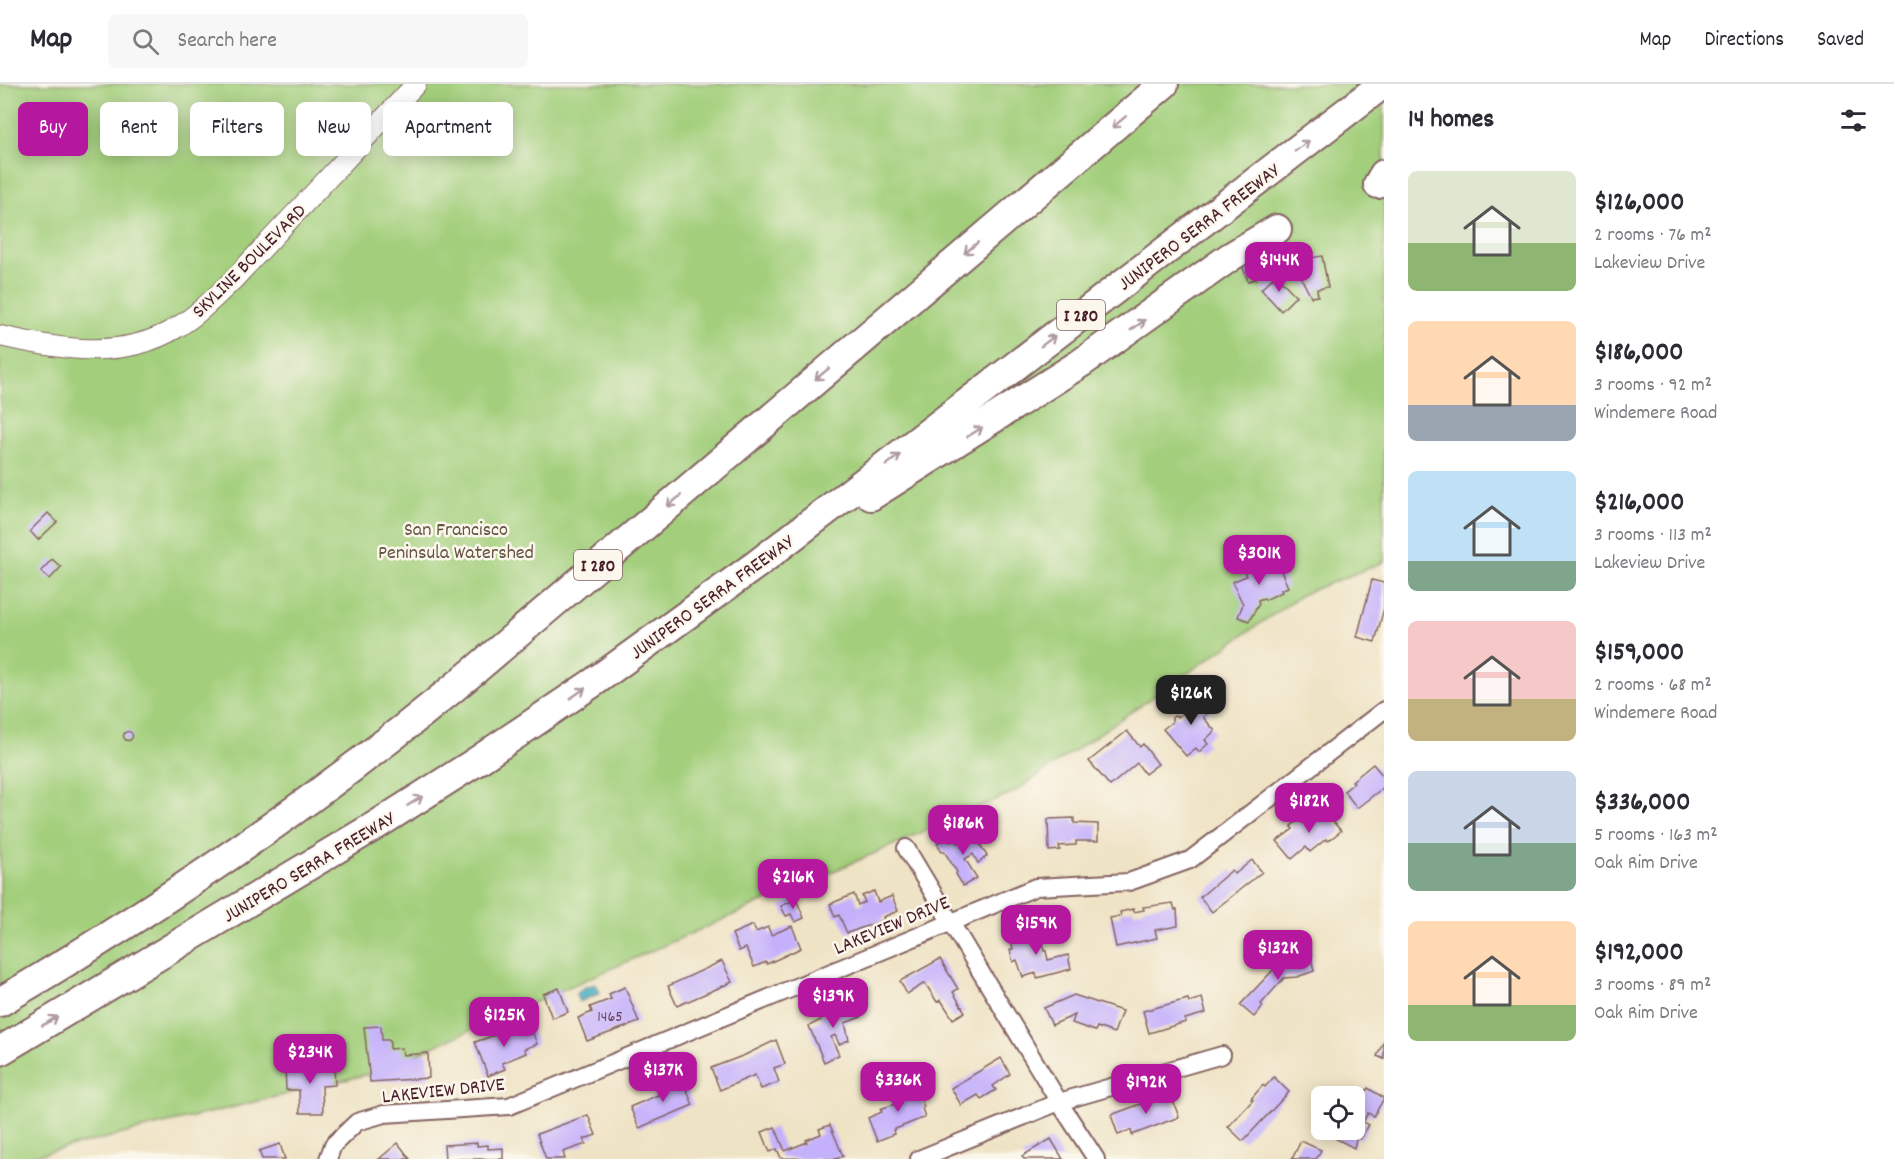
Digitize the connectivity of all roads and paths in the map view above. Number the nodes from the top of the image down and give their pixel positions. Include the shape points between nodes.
1 (416, 84) edge
2 (1164, 84) edge
3 (1383, 84) edge
4 (1277, 229) dead end
5 (0, 336) edge
6 (780, 546) junction
7 (1384, 710) edge
8 (906, 848) dead end
9 (951, 922) junction
10 (0, 1002) edge
11 (0, 1051) edge
12 (1222, 1055) dead end
13 (1059, 1102) junction
14 (328, 1159) edge
15 (919, 1159) edge
16 (1096, 1159) edge

1 - 5 street, SKYLINE BOULEVARD via 233,280 175,329 148,341 89,350
2 -> 10 highway, I 280 via 385,744 198,879
6 -> 3 highway, JUNIPERO SERRA FREEWAY / I 280
6 -> 4 highway via 870,497 1029,397
11 -> 6 highway, JUNIPERO SERRA FREEWAY / I 280 via 466,768 640,649
7 - 9 street, LAKEVIEW DRIVE via 1190,860 1129,882 1036,887
8 - 9 street
9 - 13 street
9 - 14 street, LAKEVIEW DRIVE via 508,1106 384,1114 357,1122 333,1145
12 - 13 street
13 - 15 street
13 - 16 street

